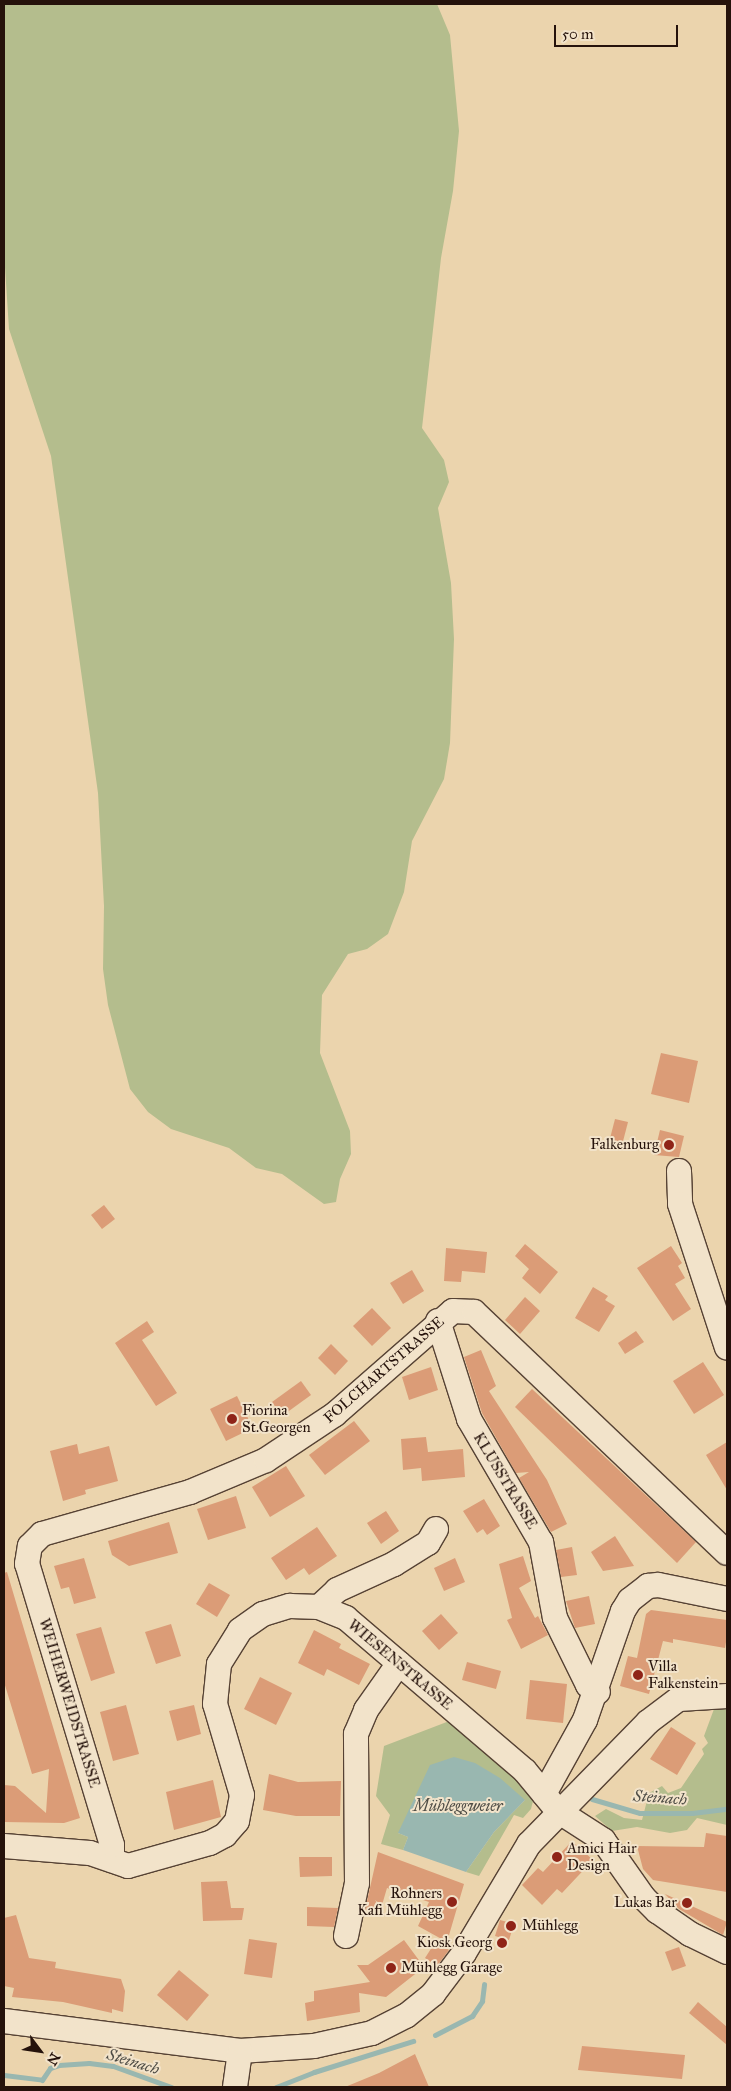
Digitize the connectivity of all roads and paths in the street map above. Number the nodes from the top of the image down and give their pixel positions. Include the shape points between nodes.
1 (679, 1171) dead end
2 (438, 1321) junction
3 (727, 1348) edge
4 (436, 1529) dead end
5 (30, 1546) joint
6 (727, 1552) edge
7 (727, 1599) edge
8 (320, 1608) junction
9 (399, 1663) junction
10 (598, 1692) junction
11 (727, 1696) edge
12 (551, 1802) junction
13 (4, 1846) edge
14 (112, 1860) junction
15 (346, 1936) dead end
16 (724, 1954) edge
17 (4, 2020) edge
18 (240, 2051) junction
19 (235, 2087) edge

1 - 3 street via 680,1204
2 - 5 street, FOLCHARTSTRASSE via 334,1415 266,1460 190,1492 42,1534
2 - 6 street, FOLCHARTSTRASSE via 460,1309 474,1312
2 - 10 street, KLUSSTRASSE via 469,1419 541,1542 555,1618 588,1685
4 - 8 street via 428,1543 380,1572 337,1590
5 - 14 street, WEIHERWEIDSTRASSE via 27,1564 112,1845
7 - 10 street via 658,1585 638,1591 623,1611
8 - 9 street, WIESENSTRASSE via 346,1618
8 - 14 street, WIESENSTRASSE via 290,1606 262,1614 240,1630 218,1664 215,1704 242,1795 240,1813 232,1828 210,1843 137,1865 128,1866
9 - 12 street, WIESENSTRASSE via 526,1771
9 - 15 street via 366,1710 356,1734 357,1883
10 - 12 street
11 - 12 street via 695,1696 665,1706
12 - 16 street, WIESENSTRASSE via 603,1840 642,1897 657,1911
12 - 18 street via 452,1970 420,2006 388,2025 353,2039 290,2049
13 - 14 street, WIESENSTRASSE via 73,1850
17 - 18 street
18 - 19 street

